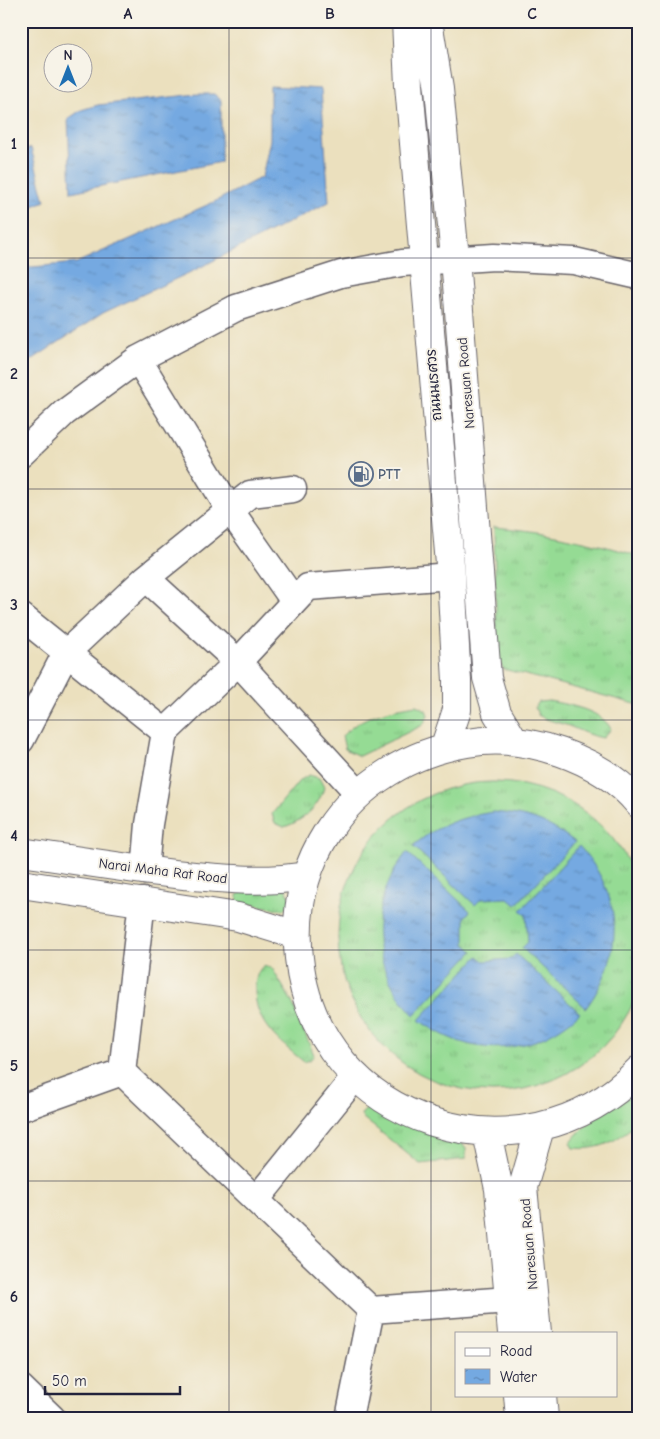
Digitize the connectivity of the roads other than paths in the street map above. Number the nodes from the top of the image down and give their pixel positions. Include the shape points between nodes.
1 (406, 21) edge
2 (428, 21) edge
3 (456, 258) junction
4 (423, 261) junction
5 (639, 276) edge
6 (138, 359) junction
7 (21, 454) edge
8 (293, 489) dead end
9 (230, 510) junction
10 (451, 576) junction
11 (146, 578) junction
12 (294, 601) junction
13 (21, 616) edge
14 (66, 653) junction
15 (238, 662) junction
16 (165, 732) junction
17 (21, 740) edge
18 (514, 741) junction
19 (445, 746) junction
20 (359, 794) junction
21 (639, 804) edge
22 (21, 852) edge
23 (145, 871) junction
24 (306, 876) junction
25 (21, 884) edge
26 (142, 901) junction
27 (296, 935) junction
28 (122, 1072) junction
29 (638, 1072) edge
30 (356, 1076) junction
31 (21, 1108) edge
32 (540, 1128) junction
33 (487, 1133) junction
34 (256, 1200) junction
35 (509, 1300) junction
36 (371, 1310) junction
37 (512, 1332) edge
38 (536, 1332) edge
39 (21, 1388) edge
40 (518, 1396) edge
41 (542, 1396) edge
42 (51, 1417) edge
43 (349, 1418) edge
44 (520, 1418) edge
45 (544, 1418) edge

1 - 4 main road, ถนนนเรศวร
2 - 3 main road, Naresuan Road via 439,89
3 - 4 street
3 - 5 street via 574,262
3 - 18 main road, Naresuan Road via 487,678 497,713
4 - 6 street via 341,274 236,308
4 - 10 main road, ถนนนเรศวร
6 - 7 street via 64,413
6 - 9 street
8 - 9 street via 250,494
9 - 11 street
9 - 12 street
10 - 12 street via 308,587
10 - 19 main road, ถนนนเรศวร via 457,710
11 - 14 street
11 - 15 street
12 - 15 street
13 - 14 street
14 - 16 street
14 - 17 street
15 - 16 street
15 - 20 street
16 - 23 street via 149,824
18 - 19 main road via 479,741
18 - 21 main road via 559,751 601,771
19 - 20 main road via 399,764
20 - 24 main road via 336,818
22 - 23 main road, Narai Maha Rat Road
23 - 24 main road, Narai Maha Rat Road via 243,881 278,881
24 - 27 main road
25 - 26 main road
26 - 27 main road via 238,916
26 - 28 street
27 - 30 main road via 301,979 315,1021 338,1058
28 - 31 street
28 - 34 street
29 - 32 main road via 609,1097 576,1115
30 - 33 main road via 370,1090 405,1112 445,1127
30 - 34 street
32 - 33 main road
32 - 38 main road, Naresuan Road via 523,1187
33 - 35 main road, Naresuan Road via 499,1189
34 - 36 street
35 - 36 street
35 - 37 main road, Naresuan Road
36 - 43 street
39 - 42 street
40 - 44 main road
41 - 45 main road

